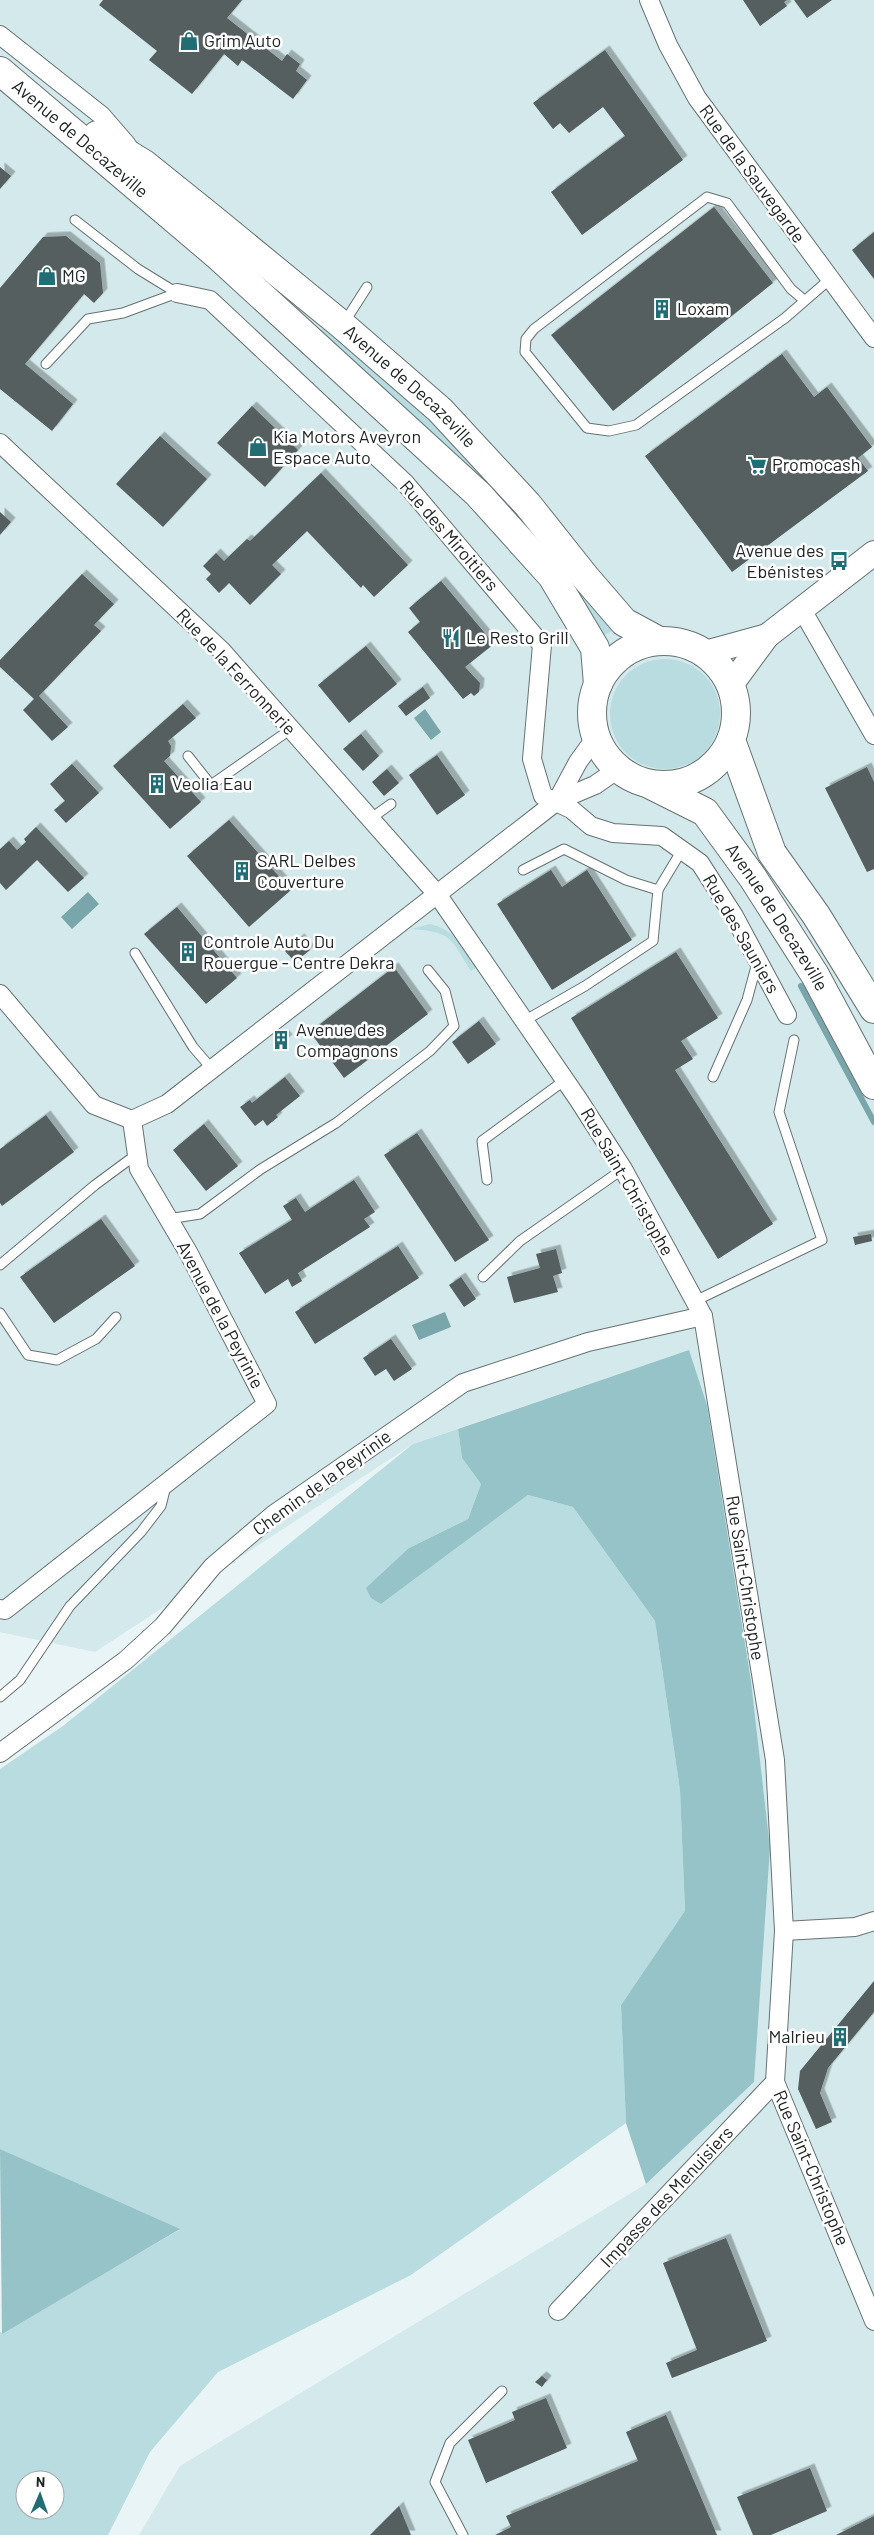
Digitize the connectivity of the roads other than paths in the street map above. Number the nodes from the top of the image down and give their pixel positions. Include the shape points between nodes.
1 (649, 0) edge
2 (0, 35) edge
3 (8, 77) edge
4 (144, 164) junction
5 (75, 220) dead end
6 (830, 279) junction
7 (367, 287) dead end
8 (177, 293) junction
9 (804, 300) junction
10 (342, 325) junction
11 (874, 338) edge
12 (46, 364) dead end
13 (0, 443) edge
14 (874, 553) edge
15 (801, 608) junction
16 (767, 636) junction
17 (659, 641) junction
18 (705, 653) junction
19 (598, 684) junction
20 (731, 685) junction
21 (291, 730) junction
22 (874, 735) edge
23 (596, 737) junction
24 (731, 740) junction
25 (188, 756) dead end
26 (618, 769) junction
27 (645, 782) junction
28 (557, 801) junction
29 (391, 804) dead end
30 (370, 820) junction
31 (682, 850) junction
32 (523, 870) dead end
33 (658, 890) junction
34 (437, 894) junction
35 (135, 953) dead end
36 (758, 960) junction
37 (428, 970) dead end
38 (0, 994) edge
39 (874, 1009) edge
40 (787, 1015) dead end
41 (524, 1021) junction
42 (794, 1040) dead end
43 (212, 1069) junction
44 (713, 1077) dead end
45 (565, 1080) junction
46 (874, 1085) edge
47 (132, 1120) junction
48 (137, 1154) junction
49 (622, 1169) junction
50 (487, 1180) dead end
51 (168, 1219) junction
52 (0, 1265) edge
53 (483, 1276) dead end
54 (699, 1308) junction
55 (0, 1313) edge
56 (116, 1317) dead end
57 (167, 1483) junction
58 (3, 1609) edge
59 (0, 1697) edge
60 (0, 1753) edge
61 (874, 1921) edge
62 (784, 1930) junction
63 (775, 2082) junction
64 (558, 2311) dead end
65 (874, 2321) edge
66 (502, 2391) dead end
67 (462, 2535) edge

1 - 6 street, Rue de la Sauvegarde via 696,98
2 - 4 street via 100,115
3 - 4 main road, Avenue de Decazeville
3 - 19 main road, Avenue de Decazeville via 217,255 478,494 552,576 595,648
4 - 10 main road, Avenue de Decazeville
5 - 8 lane via 138,269
6 - 9 lane
6 - 11 street, Rue de la Sauvegarde
7 - 10 lane
8 - 12 lane via 123,312 88,319
8 - 28 street, Rue des Miroitiers via 210,300 405,483 542,646 532,759 543,796
9 - 9 lane via 785,318 636,425 609,431 587,428 525,352 526,339 534,329 707,197 728,203 791,289
10 - 17 main road, Avenue de Decazeville via 440,410 528,505 624,622
13 - 21 street, Rue de la Ferronnerie via 221,650
14 - 15 street
15 - 16 street
15 - 22 street
16 - 18 street
16 - 20 street
17 - 18 main road via 683,643
17 - 19 main road via 622,654 608,667
18 - 20 main road
19 - 23 main road via 592,711
20 - 24 main road via 737,713
21 - 25 lane via 211,785
21 - 30 street, Rue de la Ferronnerie
23 - 26 main road
23 - 28 street
24 - 27 main road via 717,762 696,778 671,785
24 - 39 main road, Avenue de Decazeville via 772,853 816,915
26 - 27 main road
26 - 28 street via 595,785
27 - 46 main road, Avenue de Decazeville via 705,812 753,878 814,975
28 - 31 street, Rue des Sauniers via 591,826 614,833 662,836
28 - 34 street
29 - 30 lane
30 - 34 street, Rue de la Ferronnerie
31 - 33 lane
31 - 36 street, Rue des Sauniers via 700,863
32 - 33 lane via 564,849 626,880
33 - 41 lane via 653,941
34 - 41 street, Rue Saint-Christophe
34 - 43 street
35 - 43 lane via 193,1047
36 - 40 street, Rue des Sauniers
36 - 44 lane via 747,1000
37 - 51 lane via 445,991 454,1026 430,1051 336,1123 261,1169 200,1214
38 - 47 street via 94,1105
41 - 45 street, Rue Saint-Christophe
42 - 54 lane via 779,1112 822,1240
43 - 47 street via 167,1104
45 - 49 street, Rue Saint-Christophe
45 - 50 lane via 482,1141
47 - 48 street, Avenue de la Peyrinie
48 - 51 street, Avenue de la Peyrinie via 139,1169
48 - 52 lane
49 - 53 lane via 520,1241
49 - 54 street, Rue Saint-Christophe
51 - 57 street, Avenue de la Peyrinie via 267,1404
54 - 60 street, Chemin de la Peyrinie via 463,1384 273,1515 213,1566 163,1626 126,1660
54 - 62 street, Rue Saint-Christophe via 775,1760
55 - 56 lane via 28,1356 57,1360 96,1338
57 - 58 street, Avenue de la Peyrinie
57 - 59 lane via 161,1506 141,1532 70,1606 20,1680
61 - 62 street via 855,1927
62 - 63 street, Rue Saint-Christophe
63 - 64 street, Impasse des Menuisiers
63 - 65 street, Rue Saint-Christophe
66 - 67 lane via 450,2443 435,2482

